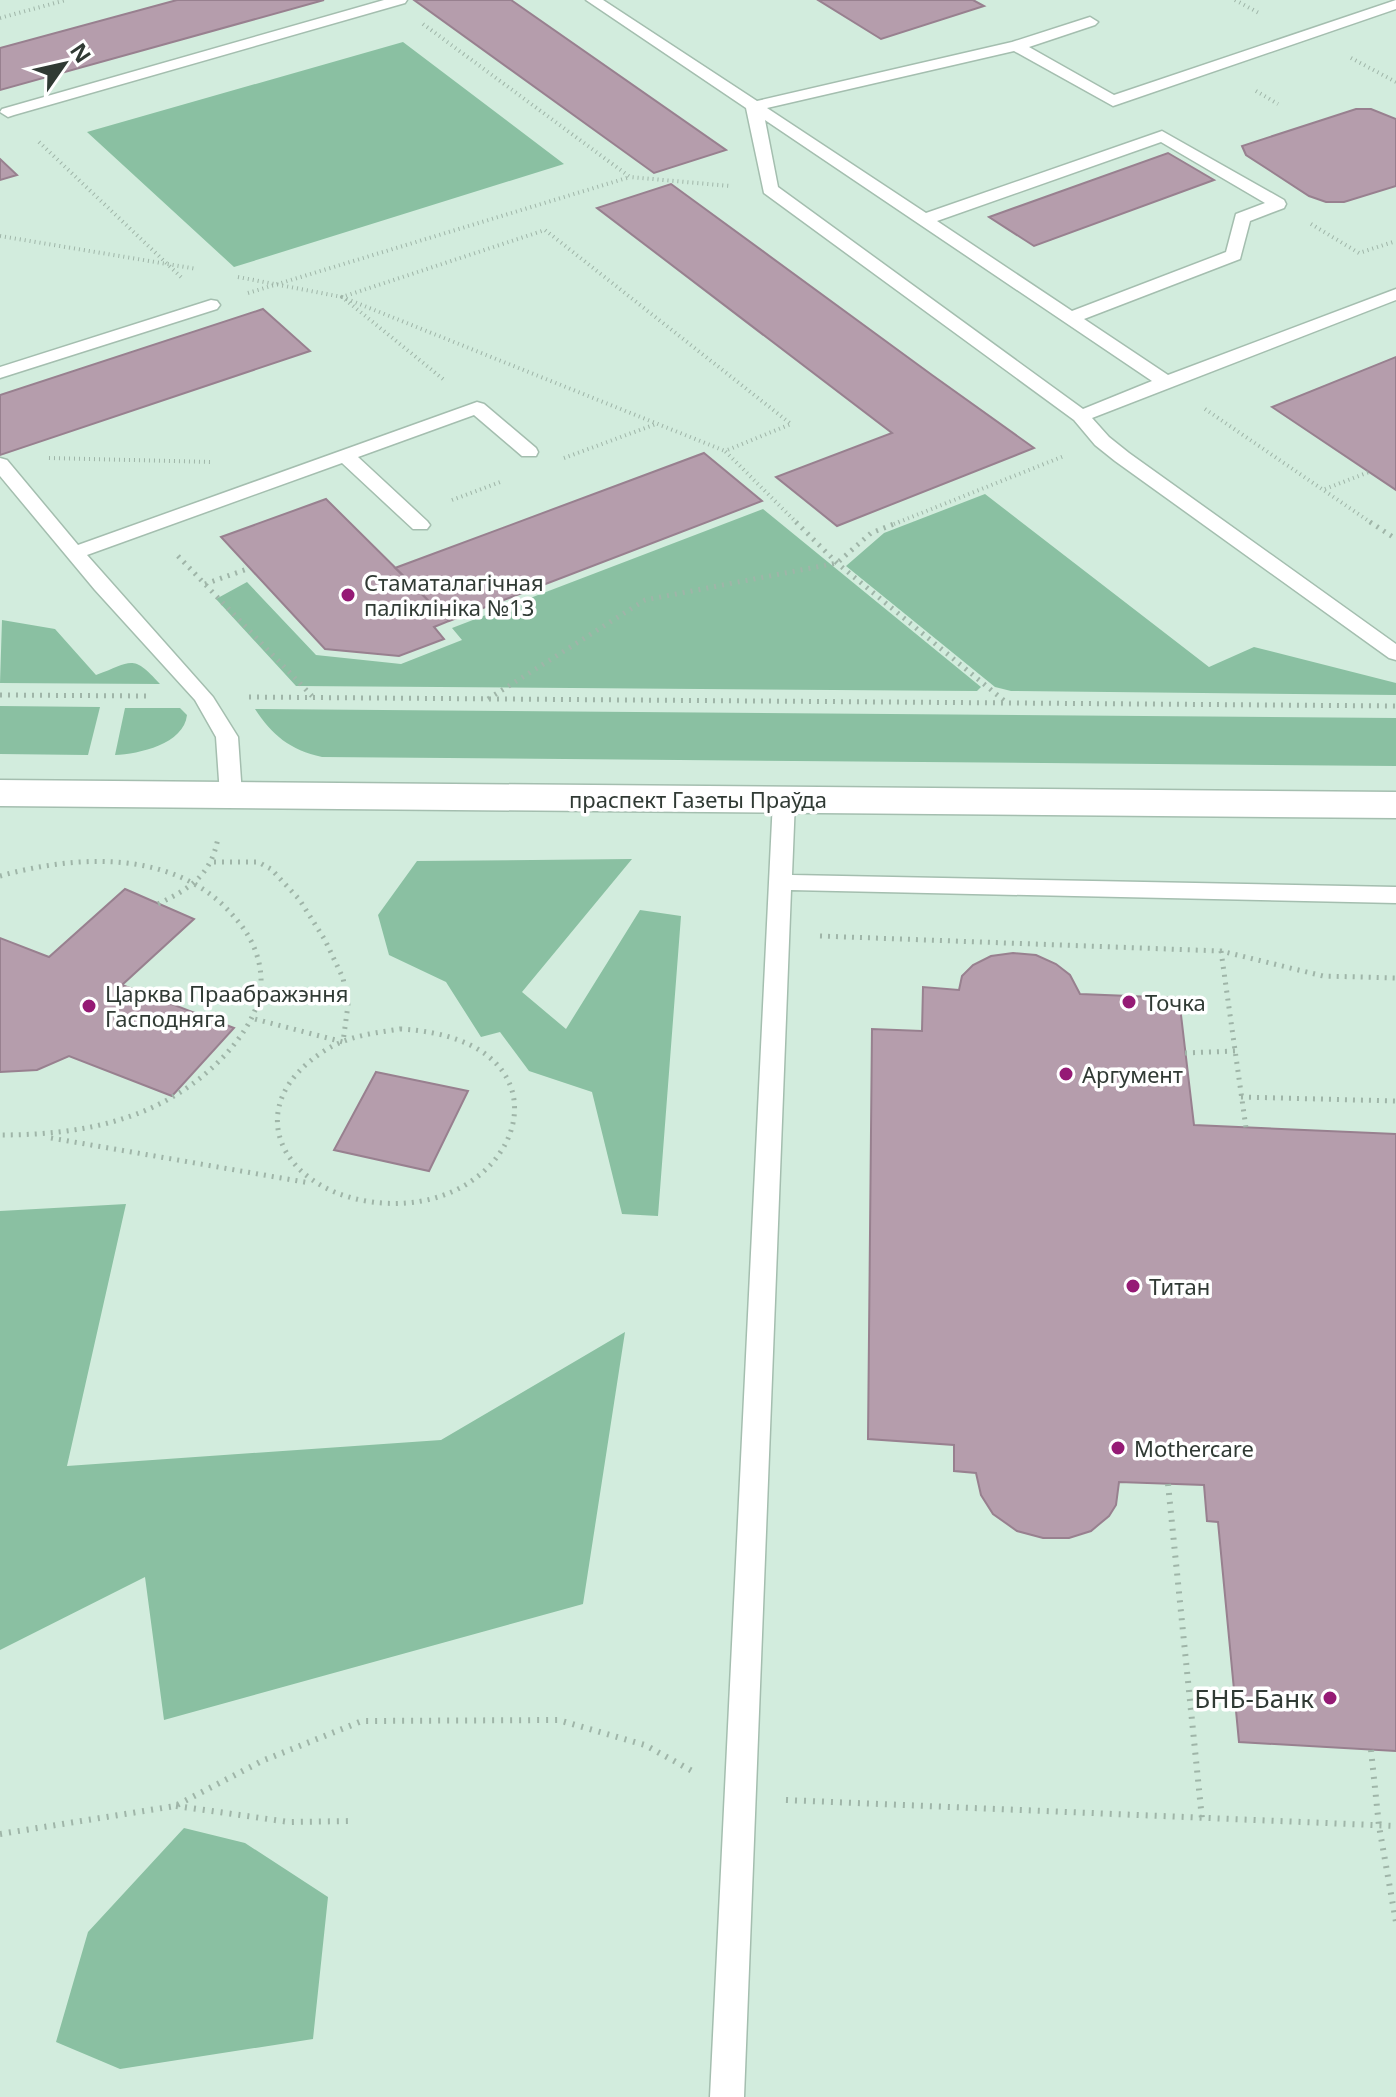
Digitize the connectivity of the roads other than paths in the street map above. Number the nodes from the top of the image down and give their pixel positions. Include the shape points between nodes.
1 (593, 0) edge
2 (396, 1) edge
3 (1396, 4) edge
4 (1090, 22) dead end
5 (1016, 46) junction
6 (754, 106) junction
7 (8, 112) road end
8 (923, 220) junction
9 (1396, 294) edge
10 (211, 305) road end
11 (1070, 318) junction
12 (0, 373) edge
13 (1166, 382) junction
14 (1081, 416) junction
15 (529, 452) dead end
16 (346, 456) junction
17 (0, 464) edge
18 (420, 525) dead end
19 (75, 553) junction
20 (1396, 654) edge
21 (0, 793) edge
22 (231, 795) junction
23 (784, 800) junction
24 (1396, 805) edge
25 (780, 882) junction
26 (1396, 895) edge
27 (727, 2097) edge

1 - 6 lane
2 - 7 lane
3 - 5 lane via 1113,101
4 - 5 lane
5 - 6 lane
6 - 8 lane
6 - 14 lane via 770,189
8 - 11 lane
8 - 11 lane via 1162,136 1278,204 1242,218 1234,255
9 - 13 lane
10 - 12 lane
11 - 13 lane
13 - 14 lane
14 - 20 lane via 1102,441
15 - 16 lane via 477,408
16 - 18 lane
16 - 19 lane
17 - 19 lane
19 - 22 lane via 203,697 227,737
21 - 22 main road, праспект Газеты Праўда
22 - 23 main road, праспект Газеты Праўда
23 - 24 main road, праспект Газеты Праўда
23 - 25 lane
25 - 26 lane
25 - 27 lane

